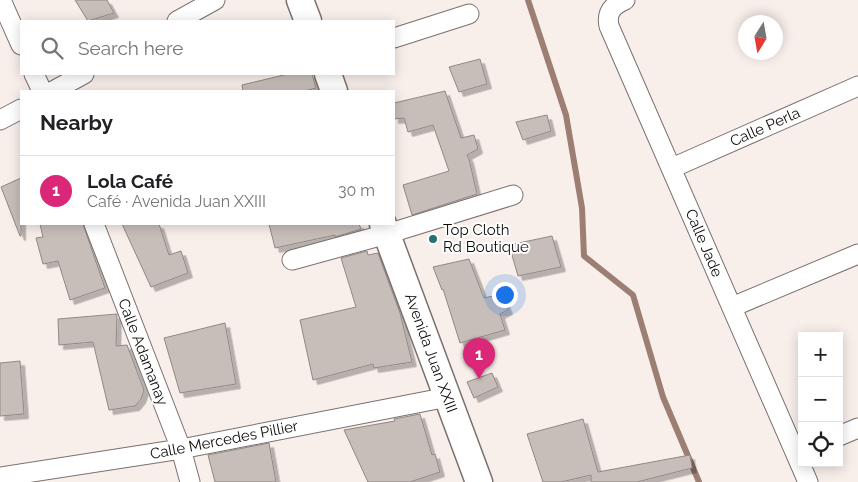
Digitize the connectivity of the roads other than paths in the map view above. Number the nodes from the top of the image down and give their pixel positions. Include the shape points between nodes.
1 (1, 0) edge
2 (215, 0) edge
3 (300, 0) edge
4 (620, 2) edge
5 (469, 14) dead end
6 (179, 20) edge
7 (308, 20) edge
8 (395, 38) edge
9 (20, 43) edge
10 (34, 75) edge
11 (82, 75) edge
12 (328, 75) edge
13 (858, 86) edge
14 (42, 90) edge
15 (55, 90) edge
16 (334, 90) edge
17 (20, 110) edge
18 (0, 120) edge
19 (672, 168) junction
20 (513, 195) dead end
21 (94, 225) edge
22 (385, 229) edge
23 (858, 254) edge
24 (292, 260) dead end
25 (732, 307) junction
26 (448, 397) junction
27 (858, 428) edge
28 (843, 434) edge
29 (181, 449) junction
30 (798, 452) edge
31 (803, 467) edge
32 (0, 477) edge
33 (190, 482) edge
34 (480, 482) edge
35 (808, 482) edge

1 - 9 street
2 - 6 street
3 - 7 main road
4 - 19 street, Calle Jade via 608,15 609,26
5 - 8 street
10 - 14 street
11 - 15 street
12 - 16 main road
13 - 19 street, Calle Perla
17 - 18 street
19 - 25 street, Calle Jade
20 - 22 street
21 - 29 street, Calle Adamanay
22 - 24 street
22 - 26 main road, Avenida Juan XXIII
23 - 25 street
25 - 30 street, Calle Jade
26 - 29 street, Calle Mercedes Pillier
26 - 34 main road, Avenida Juan XXIII
27 - 28 street
29 - 32 street, Calle Mercedes Pillier
29 - 33 street, Calle Adamanay
31 - 35 street, Calle Jade

